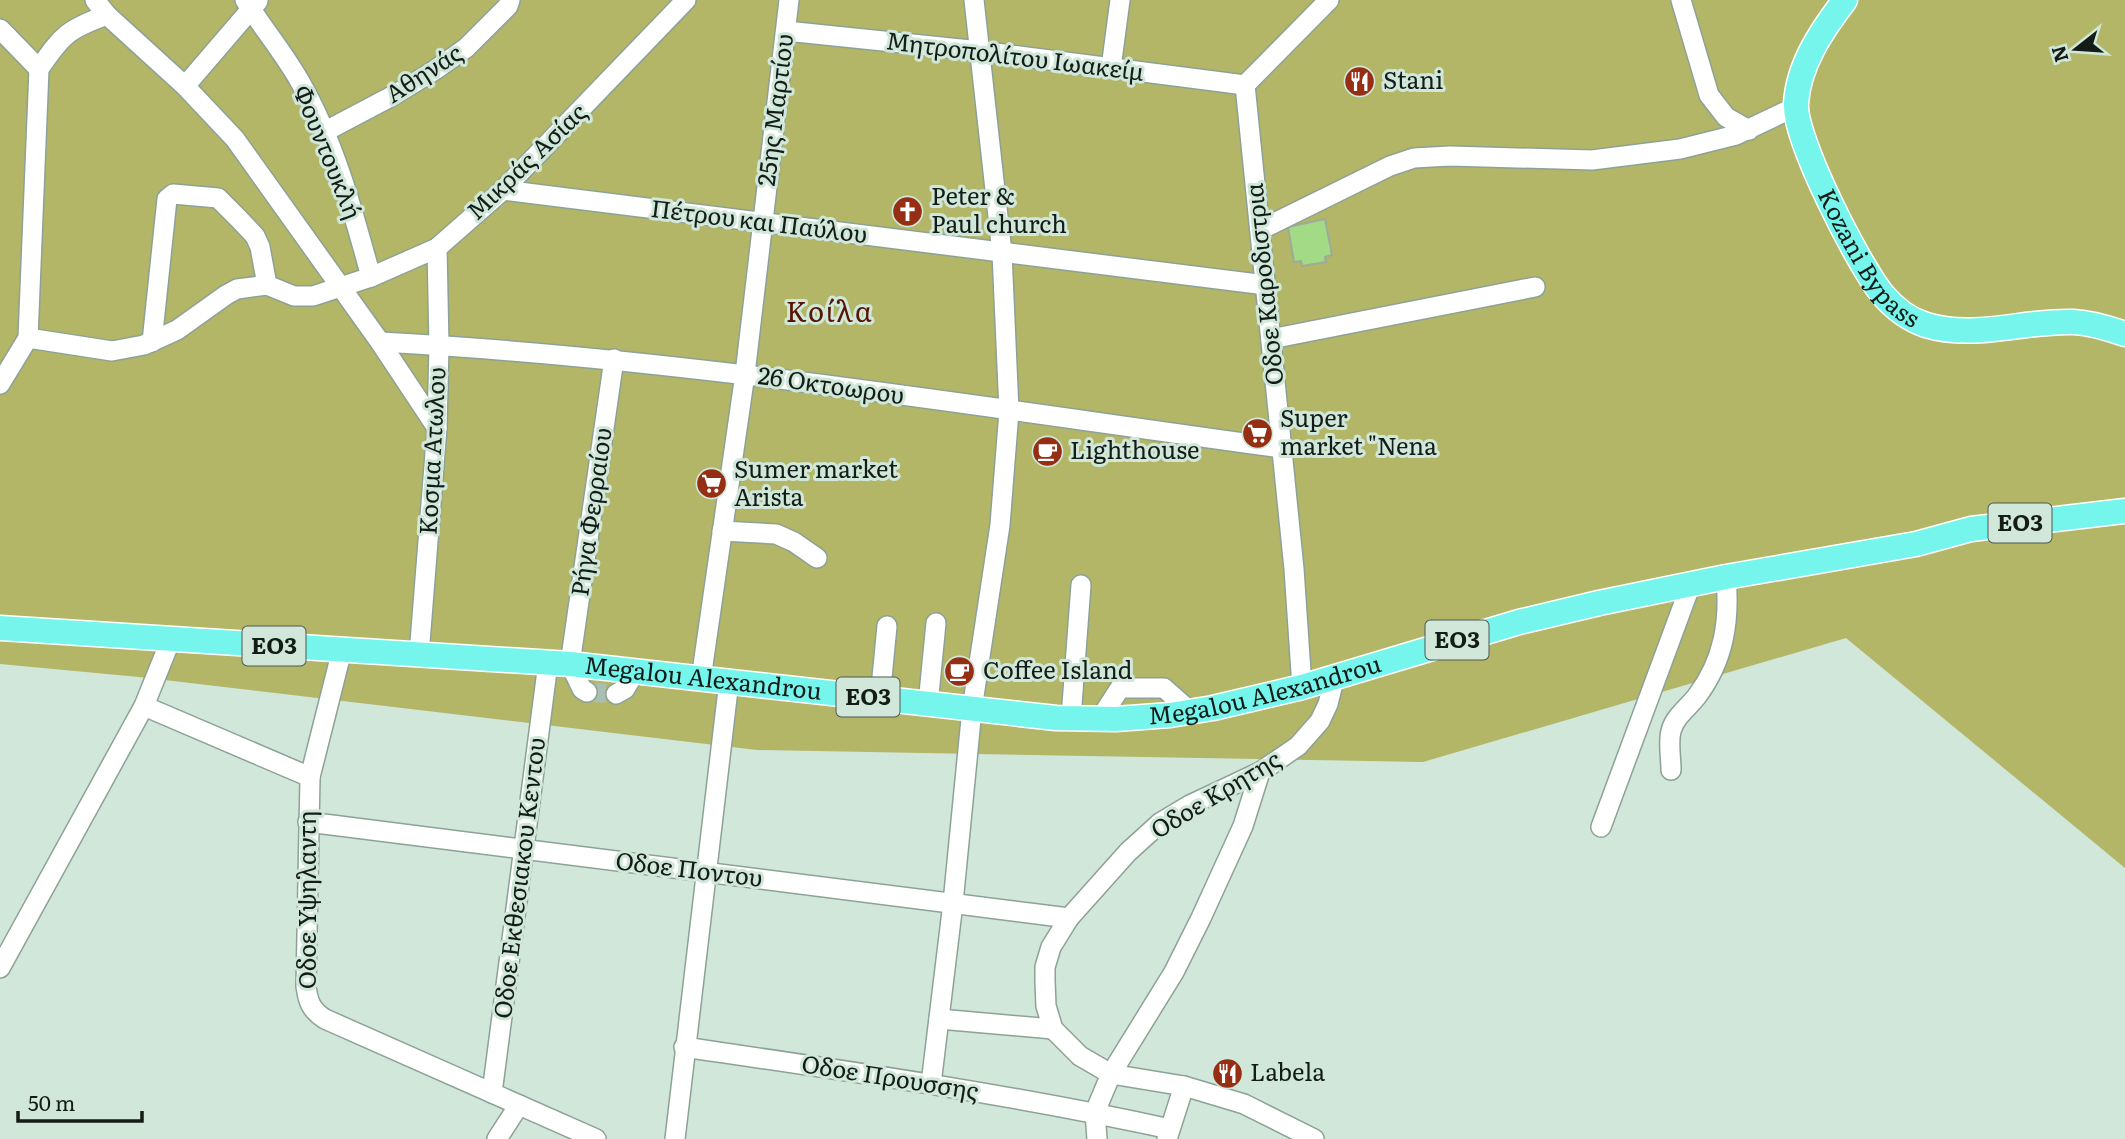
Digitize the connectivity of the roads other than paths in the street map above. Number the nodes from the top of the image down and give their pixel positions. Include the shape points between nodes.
1 (510, 0) edge
2 (686, 0) edge
3 (789, 0) edge
4 (974, 0) edge
5 (1120, 0) edge
6 (1329, 0) edge
7 (1681, 0) edge
8 (1842, 2) edge
9 (251, 3) edge
10 (101, 7) edge
11 (0, 29) edge
12 (786, 31) junction
13 (979, 51) junction
14 (1111, 68) junction
15 (39, 69) junction
16 (1245, 85) junction
17 (185, 86) junction
18 (1795, 107) junction
19 (1749, 130) junction
20 (324, 132) junction
21 (503, 190) junction
22 (762, 222) junction
23 (1260, 230) junction
24 (437, 248) junction
25 (1002, 253) junction
26 (371, 277) junction
27 (267, 285) junction
28 (1266, 285) junction
29 (1535, 287) dead end
30 (341, 289) junction
31 (2125, 334) edge
32 (28, 338) junction
33 (1271, 340) junction
34 (152, 342) junction
35 (380, 342) junction
36 (439, 345) junction
37 (614, 359) junction
38 (745, 374) junction
39 (0, 384) edge
40 (1009, 411) junction
41 (437, 428) junction
42 (1281, 448) junction
43 (2125, 511) edge
44 (2125, 530) edge
45 (723, 531) junction
46 (1916, 544) junction
47 (817, 558) dead end
48 (1726, 577) junction
49 (1691, 584) junction
50 (1082, 585) dead end
51 (936, 623) dead end
52 (887, 626) dead end
53 (0, 628) edge
54 (171, 639) junction
55 (342, 650) junction
56 (419, 655) junction
57 (559, 664) junction
58 (635, 672) junction
59 (1335, 676) junction
60 (701, 679) junction
61 (729, 681) junction
62 (1302, 687) junction
63 (587, 692) tunnel mouth
64 (617, 694) dead end
65 (880, 698) junction
66 (928, 704) junction
67 (144, 706) junction
68 (972, 709) junction
69 (1071, 718) junction
70 (1671, 770) dead end
71 (1260, 772) junction
72 (310, 778) junction
73 (308, 822) junction
74 (1601, 827) dead end
75 (524, 849) junction
76 (705, 871) junction
77 (953, 903) junction
78 (1069, 918) junction
79 (0, 968) edge
80 (939, 1019) junction
81 (1053, 1030) junction
82 (684, 1047) junction
83 (1111, 1074) junction
84 (931, 1084) junction
85 (1184, 1086) junction
86 (492, 1093) junction
87 (519, 1105) junction
88 (1095, 1112) junction
89 (1169, 1134) edge
90 (497, 1139) edge
91 (596, 1139) edge
92 (674, 1139) edge
93 (1097, 1139) edge
94 (1314, 1139) edge

1 - 20 street, Αθηνάς via 466,48 396,94
2 - 21 street, Μικράς Ασίας
3 - 12 street, 25ης Μαρτίου
4 - 13 street
5 - 14 street
6 - 16 street
7 - 19 street via 1709,95 1726,117
8 - 18 main road, Kozani Bypass via 1808,56
9 - 17 street
9 - 20 street, Φουντουκλή via 299,80
10 - 15 street via 58,41
10 - 17 street
11 - 15 street
12 - 13 street, Μητροπολίτου Ιωακείμ
12 - 22 street, 25ης Μαρτίου
13 - 14 street, Μητροπολίτου Ιωακείμ
13 - 25 street
14 - 16 street, Μητροπολίτου Ιωακείμ
15 - 32 street
16 - 23 street, Oδοε Καροδιστρια
17 - 30 street via 235,139
18 - 19 street
18 - 31 main road, Kozani Bypass via 1803,144 1867,273 1884,296 1917,322 1969,331 2073,322
19 - 23 street via 1680,149 1592,160 1414,158
20 - 26 street, Φουντουκλή
21 - 22 street, Πέτρου και Παύλου
21 - 24 street, Μικράς Ασίας
22 - 25 street, Πέτρου και Παύλου
22 - 38 street, 25ης Μαρτίου
23 - 28 street, Oδοε Καροδιστρια
24 - 26 street, Μικράς Ασίας
24 - 36 street, Κοσμα Ατωλου
25 - 28 street, Πέτρου και Παύλου
25 - 40 street
26 - 30 street, Μικράς Ασίας
27 - 30 street, Μικράς Ασίας via 304,297
27 - 34 street via 226,295
27 - 34 street via 255,236 218,198 173,194 167,199
28 - 33 street, Oδοε Καροδιστρια
29 - 33 street
30 - 35 street
32 - 34 street via 112,351
32 - 39 street
33 - 42 street, Oδοε Καροδιστρια
35 - 36 street, 26 Οκτοωρου
35 - 41 street
36 - 37 street, 26 Οκτοωρου
36 - 41 street, Κοσμα Ατωλου
37 - 38 street, 26 Οκτοωρου
37 - 57 street, Ρήγα Φερραίου
38 - 40 street, 26 Οκτοωρου
38 - 45 street, 25ης Μαρτίου
40 - 42 street, 26 Οκτοωρου
40 - 68 street via 1000,525
41 - 56 street, Κοσμα Ατωλου
42 - 62 street, Oδοε Καροδιστρια
43 - 46 main road, ΕΟ3 via 1970,529
44 - 46 main road, ΕΟ3 via 2083,528
45 - 47 street via 776,534
45 - 60 street, 25ης Μαρτίου
46 - 48 main road, ΕΟ3
48 - 49 main road, Megalou Alexandrou / ΕΟ3
48 - 70 street via 1729,607 1724,636 1698,695 1674,723
49 - 59 main road, Megalou Alexandrou / ΕΟ3 via 1519,622
49 - 74 street
50 - 69 street
51 - 66 street
52 - 65 street
53 - 54 main road, Megalou Alexandrou / ΕΟ3
54 - 55 main road, Megalou Alexandrou / ΕΟ3
54 - 67 street
55 - 56 main road, Megalou Alexandrou / ΕΟ3
55 - 72 street, Oδοε Υψηλαντη
56 - 57 main road, Megalou Alexandrou / ΕΟ3
57 - 58 main road, Megalou Alexandrou / ΕΟ3
57 - 63 street
57 - 75 street, Oδοε Εκθεσιακου Κεντου
58 - 60 main road, Megalou Alexandrou / ΕΟ3
58 - 64 street
59 - 62 main road, Megalou Alexandrou / ΕΟ3
59 - 71 street, Oδοε Κρητης via 1320,721 1298,746
60 - 61 main road, Megalou Alexandrou / ΕΟ3
61 - 65 main road, Megalou Alexandrou / ΕΟ3
61 - 76 street
62 - 69 main road, Megalou Alexandrou / ΕΟ3 via 1191,712
65 - 66 main road, Megalou Alexandrou / ΕΟ3
66 - 68 main road, Megalou Alexandrou / ΕΟ3
67 - 72 street
67 - 79 street
68 - 69 main road, Megalou Alexandrou / ΕΟ3
68 - 77 street
71 - 78 street, Oδοε Κρητης via 1160,823
71 - 83 street via 1243,826 1201,918 1174,972
72 - 73 street, Oδοε Υψηλαντη
73 - 75 street, Oδοε Ποντου
73 - 86 street, Oδοε Υψηλαντη via 306,986 315,1013
75 - 76 street, Oδοε Ποντου
75 - 86 street, Oδοε Εκθεσιακου Κεντου
76 - 77 street, Oδοε Ποντου
76 - 82 street
77 - 78 street, Oδοε Ποντου
77 - 80 street
78 - 81 street, Oδοε Κρητης via 1045,967 1046,1006
80 - 81 street
80 - 84 street
81 - 83 street via 1080,1056
82 - 84 street, Oδοε Προυσσης
82 - 92 street
83 - 85 street
83 - 88 street
84 - 88 street, Oδοε Προυσσης
85 - 89 street
85 - 94 street via 1244,1104
86 - 87 street, Oδοε Υψηλαντη
87 - 90 street
87 - 91 street, Oδοε Υψηλαντη
88 - 89 street, Oδοε Προυσσης
88 - 93 street

